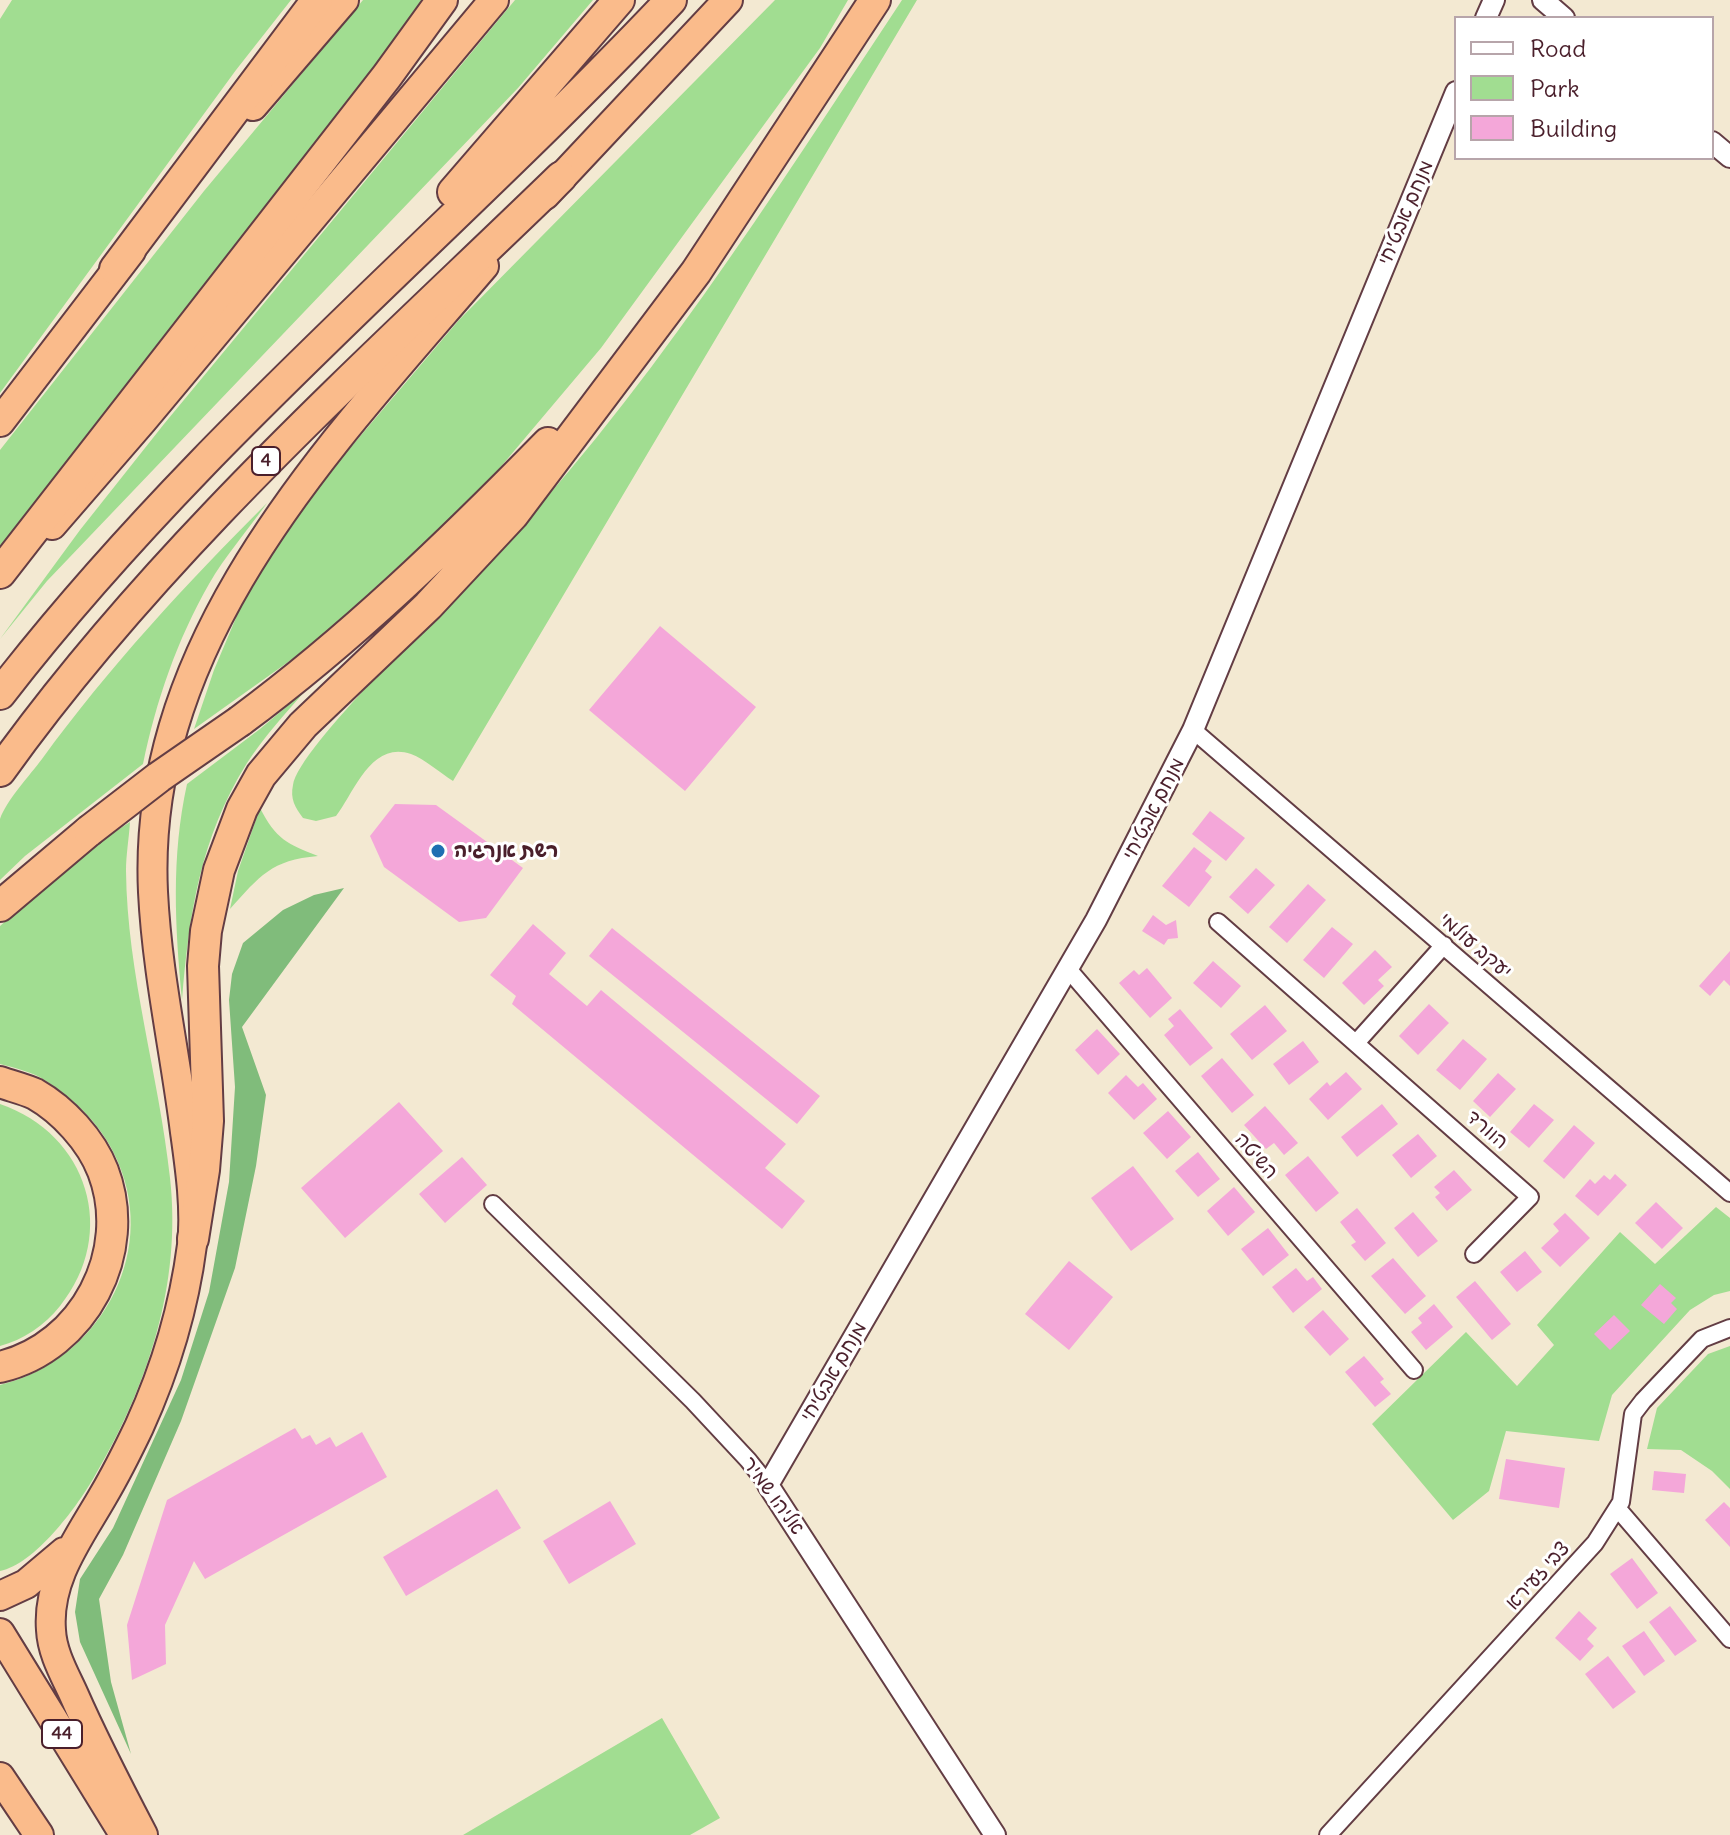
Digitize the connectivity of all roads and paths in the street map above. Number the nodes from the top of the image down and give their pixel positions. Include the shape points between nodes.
1 (317, 0) edge
2 (344, 0) edge
3 (442, 0) edge
4 (494, 0) edge
5 (619, 0) edge
6 (671, 0) edge
7 (728, 0) edge
8 (873, 0) edge
9 (1543, 0) edge
10 (1562, 16) edge
11 (1454, 97) edge
12 (1714, 144) edge
13 (1730, 157) edge
14 (561, 177) junction
15 (115, 269) junction
16 (655, 327) junction
17 (300, 368) junction
18 (0, 422) edge
19 (0, 575) edge
20 (0, 694) edge
21 (1193, 730) junction
22 (0, 771) edge
23 (0, 906) edge
24 (1218, 922) dead end
25 (1444, 945) junction
26 (1068, 969) junction
27 (1356, 1043) junction
28 (0, 1082) edge
29 (1730, 1193) edge
30 (493, 1204) dead end
31 (193, 1239) junction
32 (1474, 1254) dead end
33 (1730, 1328) edge
34 (0, 1367) edge
35 (1414, 1370) dead end
36 (768, 1485) junction
37 (1618, 1509) junction
38 (81, 1534) junction
39 (0, 1596) edge
40 (0, 1633) edge
41 (1730, 1639) edge
42 (0, 1777) edge
43 (39, 1835) edge
44 (124, 1835) edge
45 (143, 1835) edge
46 (995, 1835) edge
47 (1328, 1835) edge

1 - 15 highway
2 - 15 highway
3 - 19 highway
4 - 19 highway via 89,484
5 - 17 highway
6 - 17 highway, 4
7 - 14 highway, 4
8 - 16 highway
9 - 10 street
11 - 21 street, מנחם אבטיחי
12 - 13 street
14 - 22 highway, 4 via 231,497 86,659
14 - 31 highway via 335,440 297,492 224,606 180,708 157,806 153,891 188,1152
15 - 18 highway
16 - 23 highway, bridge via 452,542 335,648 159,777
16 - 31 highway via 513,515 428,606 303,725 261,775 242,809 219,870 205,943 208,1121
17 - 20 highway, 4 via 141,527
21 - 25 street, יעקב עולמי
21 - 26 street, מנחם אבטיחי
24 - 27 street, הוורד
25 - 27 street
25 - 29 street, יעקב עולמי
26 - 35 street, השיטה
26 - 36 street, מנחם אבטיחי
27 - 32 street, הוורד via 1530,1197
28 - 34 highway via 35,1094 83,1138 102,1169 112,1226 105,1269 86,1308 36,1354
30 - 36 street, אליהו שמיר via 693,1401
31 - 38 highway via 184,1294 160,1375 123,1460
33 - 37 street, צבי זעירא via 1702,1339 1633,1414
36 - 46 street, אליהו שמיר
37 - 41 street
37 - 47 street, צבי זעירא via 1595,1543
38 - 39 highway via 26,1584
38 - 45 highway via 56,1580 51,1635 93,1738
40 - 44 highway, 44
42 - 43 highway

